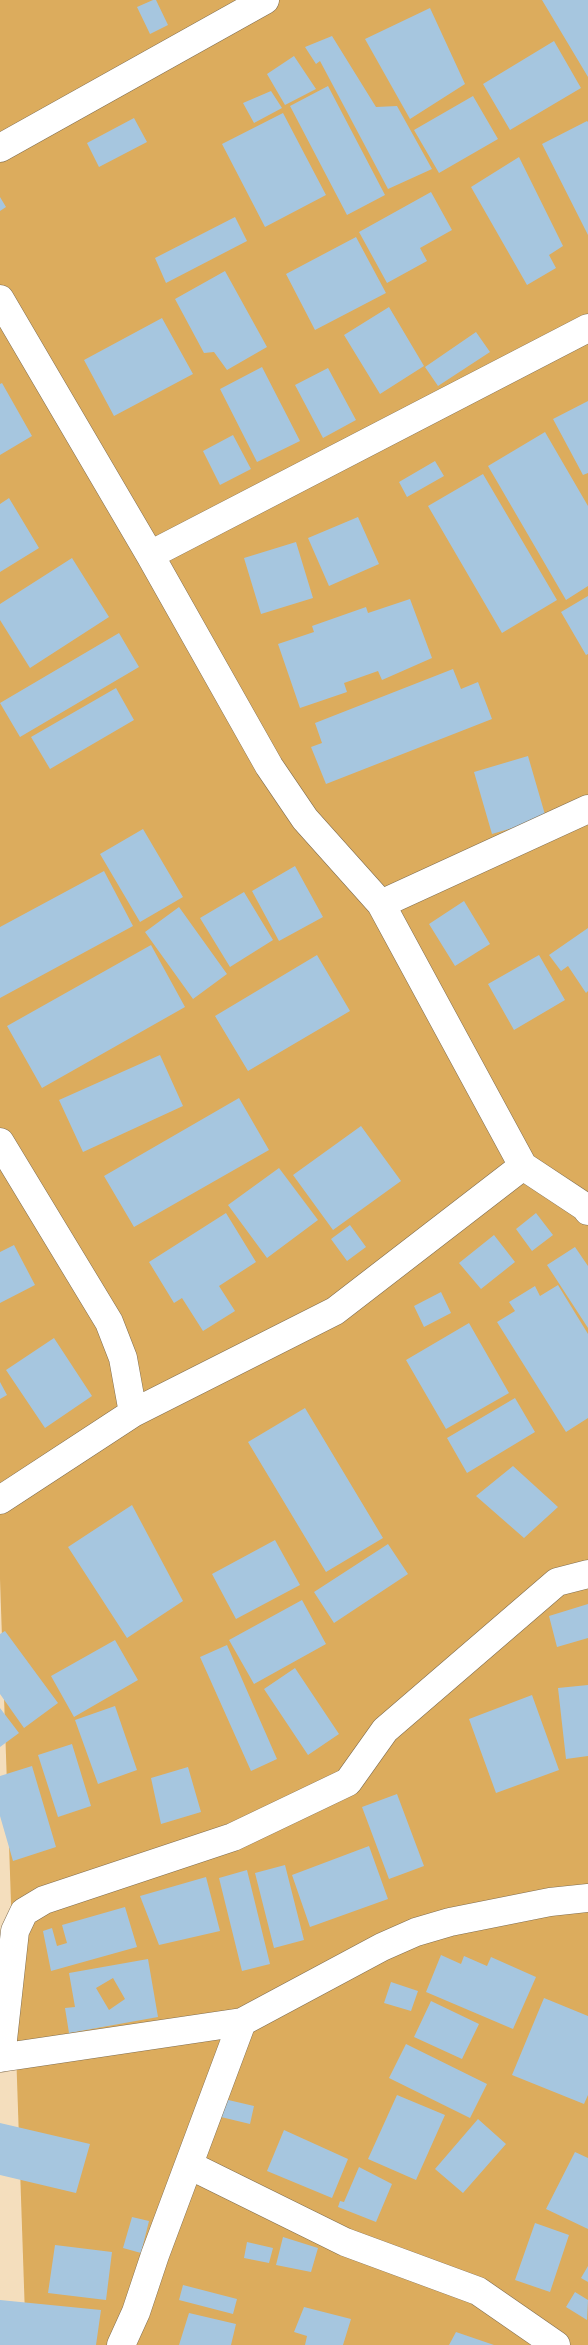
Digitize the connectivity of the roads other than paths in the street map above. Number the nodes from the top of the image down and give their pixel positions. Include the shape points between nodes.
1 (265, 0) edge
2 (0, 148) edge
3 (0, 299) edge
4 (588, 328) edge
5 (150, 555) junction
6 (588, 810) edge
7 (381, 904) junction
8 (0, 1142) edge
9 (523, 1166) junction
10 (588, 1211) edge
11 (133, 1413) junction
12 (0, 1500) edge
13 (588, 1574) edge
14 (588, 1898) edge
15 (242, 2022) junction
16 (1, 2058) edge
17 (189, 2164) junction
18 (122, 2345) edge
19 (556, 2345) edge

1 - 2 street
3 - 5 street
4 - 5 street
5 - 7 street via 280,782 305,819
6 - 7 street
7 - 9 street
8 - 11 street via 109,1322 123,1358
9 - 10 street
9 - 11 street via 335,1311
11 - 12 street
13 - 16 street via 557,1582 385,1730 348,1782 233,1838 44,1900 24,1912 15,1931
14 - 15 street via 450,1922 416,1932
15 - 16 street
15 - 17 street
17 - 18 street
17 - 19 street via 345,2242 478,2291

